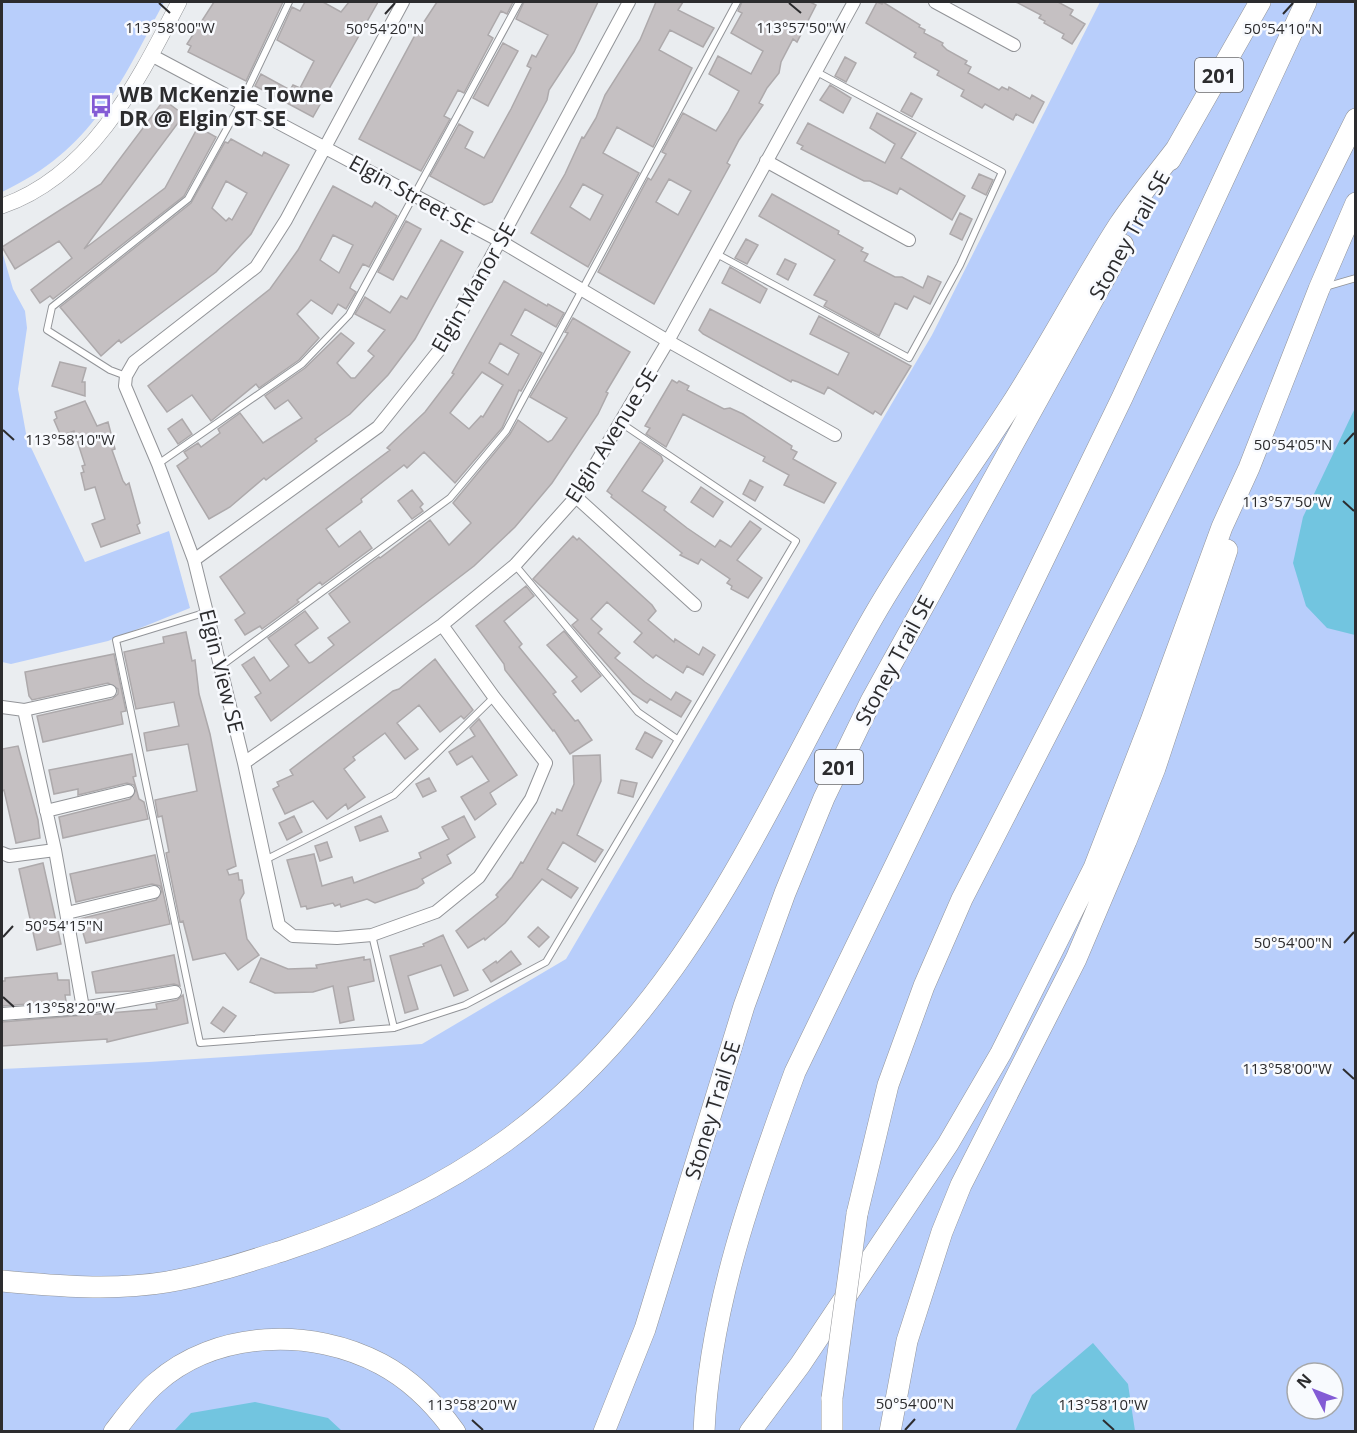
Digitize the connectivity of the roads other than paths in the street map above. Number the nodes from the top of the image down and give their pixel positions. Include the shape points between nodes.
1 (179, 2) edge
2 (289, 2) edge
3 (403, 2) edge
4 (519, 2) edge
5 (629, 2) edge
6 (738, 2) edge
7 (854, 2) edge
8 (935, 2) edge
9 (1260, 2) edge
10 (1306, 2) edge
11 (1014, 45) dead end
12 (151, 56) junction
13 (815, 71) junction
14 (241, 103) junction
15 (1356, 119) edge
16 (326, 147) junction
17 (1177, 148) junction
18 (765, 161) junction
19 (413, 194) junction
20 (1356, 203) edge
21 (2, 206) edge
22 (909, 240) dead end
23 (500, 241) junction
24 (715, 253) junction
25 (1356, 278) edge
26 (584, 289) junction
27 (1318, 289) junction
28 (668, 341) junction
29 (126, 376) junction
30 (621, 423) junction
31 (835, 435) dead end
32 (158, 464) junction
33 (1249, 468) junction
34 (576, 497) junction
35 (194, 560) junction
36 (515, 565) junction
37 (695, 605) dead end
38 (208, 611) junction
39 (442, 625) junction
40 (221, 666) junction
41 (110, 691) dead end
42 (494, 698) junction
43 (2, 707) edge
44 (24, 710) junction
45 (677, 739) junction
46 (244, 763) junction
47 (128, 791) dead end
48 (46, 810) junction
49 (55, 850) junction
50 (2, 853) edge
51 (265, 860) junction
52 (154, 892) dead end
53 (67, 913) junction
54 (372, 935) junction
55 (175, 992) dead end
56 (83, 1008) junction
57 (2, 1014) edge
58 (394, 1028) junction
59 (2, 1281) edge
60 (704, 1427) edge
61 (114, 1431) edge
62 (456, 1431) edge
63 (604, 1431) edge
64 (750, 1431) edge
65 (832, 1431) edge
66 (890, 1431) edge

1 - 12 street
2 - 14 lane
3 - 16 street
4 - 19 lane
5 - 23 street, Elgin Manor SE
6 - 26 lane
7 - 13 street, Elgin Avenue SE
8 - 11 street
9 - 17 highway, Stoney Trail SE / 201
10 - 60 highway via 1122,398 795,1072 737,1243 714,1352
12 - 14 street, Elgin Street SE
12 - 21 street via 103,129 75,163
13 - 18 street, Elgin Avenue SE
13 - 24 lane via 1002,172 949,286 909,358
14 - 16 street, Elgin Street SE
14 - 29 lane via 188,199 52,307 47,330
15 - 65 highway, bridge via 962,899 924,987 888,1085 857,1214 832,1398
16 - 19 street, Elgin Street SE
16 - 29 street via 256,267 134,362
17 - 59 highway via 1121,222 1012,404 879,606 742,858 675,965 625,1031 572,1087 524,1129 458,1173 343,1231 230,1268 165,1282 95,1287
17 - 63 highway, Stoney Trail SE / 201 via 876,691 824,798 744,1006 645,1329
18 - 22 street
18 - 24 street, Elgin Avenue SE
19 - 23 street, Elgin Street SE
19 - 32 lane via 349,315 302,364
20 - 27 highway
23 - 26 street, Elgin Street SE
23 - 35 street, Elgin Manor SE via 444,344 378,427
24 - 28 street, Elgin Avenue SE
25 - 27 lane
26 - 28 street, Elgin Street SE
26 - 40 lane via 506,431 450,498
27 - 33 highway
28 - 30 street, Elgin Avenue SE
28 - 31 street, Elgin Street SE
29 - 32 street, Elgin View SE via 125,386
30 - 34 street, Elgin Avenue SE
30 - 45 lane via 796,541
32 - 35 street, Elgin View SE
33 - 64 highway via 1222,527 1094,868 1001,1053 916,1194 800,1365
33 - 66 highway via 1217,586 1126,841 1076,959 942,1232 907,1341
34 - 36 street, Elgin Avenue SE
34 - 37 street
35 - 38 street, Elgin View SE
36 - 39 street, Elgin Avenue SE
36 - 45 lane via 638,712
38 - 40 street, Elgin View SE
38 - 58 lane via 116,640 200,1043
39 - 42 street, Elgin View SE
39 - 46 street, Elgin Avenue SE
40 - 46 street, Elgin View SE
41 - 44 street
42 - 51 lane via 394,795
42 - 54 street, Elgin View SE via 546,763 531,799 479,877 436,912
43 - 44 street
44 - 48 street
45 - 58 lane via 546,962 465,1005
46 - 51 street, Elgin View SE
47 - 48 street
48 - 49 street
49 - 50 street via 9,856
49 - 53 street
51 - 54 street, Elgin View SE via 279,925 293,936
52 - 53 street
53 - 56 street
54 - 58 lane
55 - 56 street
56 - 57 street
61 - 62 highway via 157,1382 187,1362 247,1340 317,1342 380,1364 423,1394

